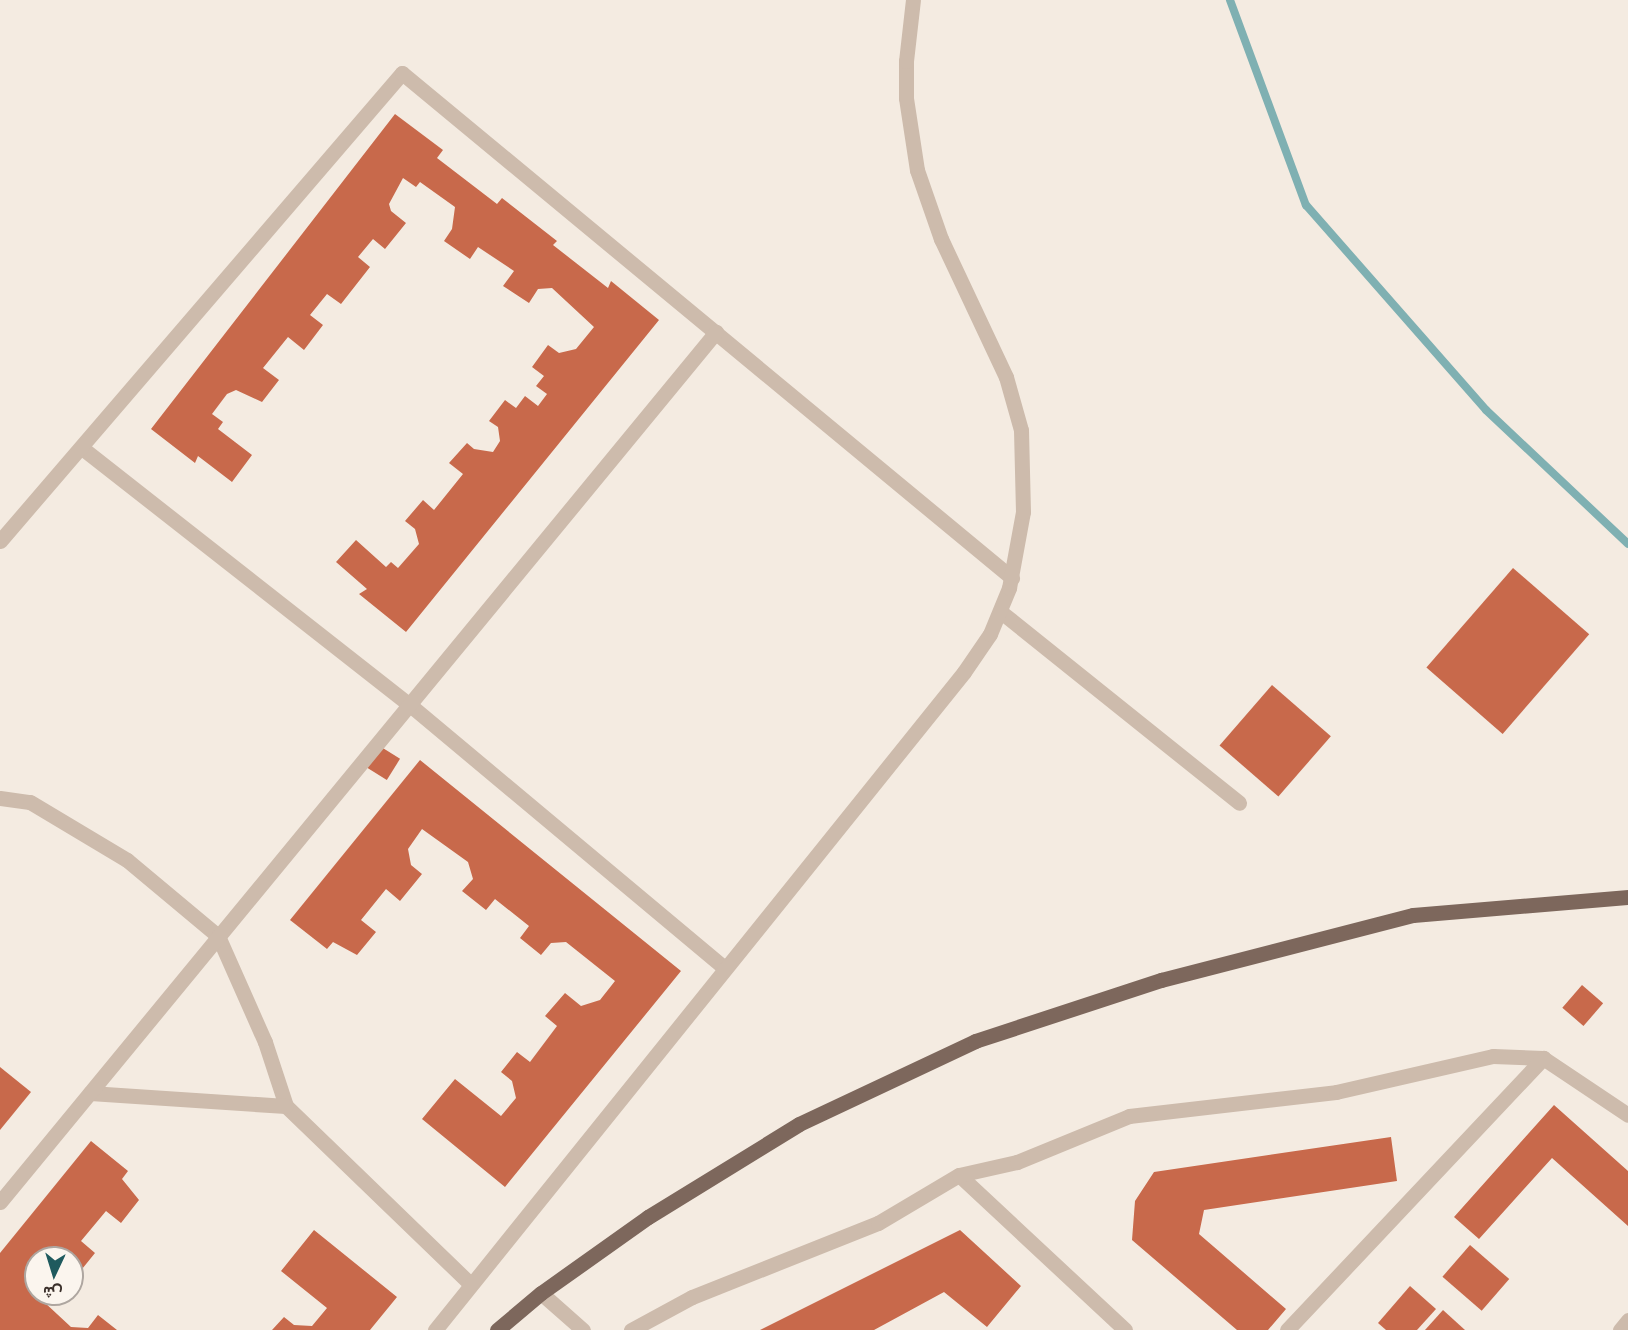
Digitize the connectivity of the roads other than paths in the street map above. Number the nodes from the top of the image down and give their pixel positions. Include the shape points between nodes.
1 (913, 0) edge
2 (716, 332) junction
3 (82, 448) junction
4 (0, 541) edge
5 (1012, 578) junction
6 (1001, 612) junction
7 (410, 705) junction
8 (0, 798) edge
9 (1239, 802) dead end
10 (1628, 897) edge
11 (218, 936) junction
12 (725, 968) junction
13 (1543, 1058) junction
14 (90, 1093) junction
15 (286, 1106) junction
16 (1628, 1115) edge
17 (959, 1175) junction
18 (0, 1202) edge
19 (470, 1283) junction
20 (541, 1293) junction
21 (1628, 1320) edge
22 (435, 1330) edge
23 (497, 1330) edge
24 (583, 1330) edge
25 (631, 1330) edge
26 (1125, 1330) edge
27 (1287, 1330) edge
28 (1620, 1330) edge

1 - 5 street via 906,98 917,170 941,239 1006,377 1021,430 1025,485
2 - 3 street via 402,73
2 - 5 street
2 - 7 street
3 - 4 street
3 - 7 street
5 - 6 street
6 - 9 street
6 - 12 street via 971,663
7 - 11 street
7 - 12 street
8 - 11 street via 30,802 128,860
10 - 20 main road via 1413,915 1161,980 975,1041 800,1124 648,1217
11 - 14 street
11 - 15 street via 266,1042
12 - 19 street
13 - 16 street
13 - 17 street via 1493,1056 1336,1092 1129,1116 1017,1162
13 - 27 street
14 - 15 street
14 - 18 street
15 - 19 street
17 - 25 street via 878,1223 692,1297
17 - 26 street
19 - 22 street
20 - 23 main road
20 - 24 street
21 - 28 street

